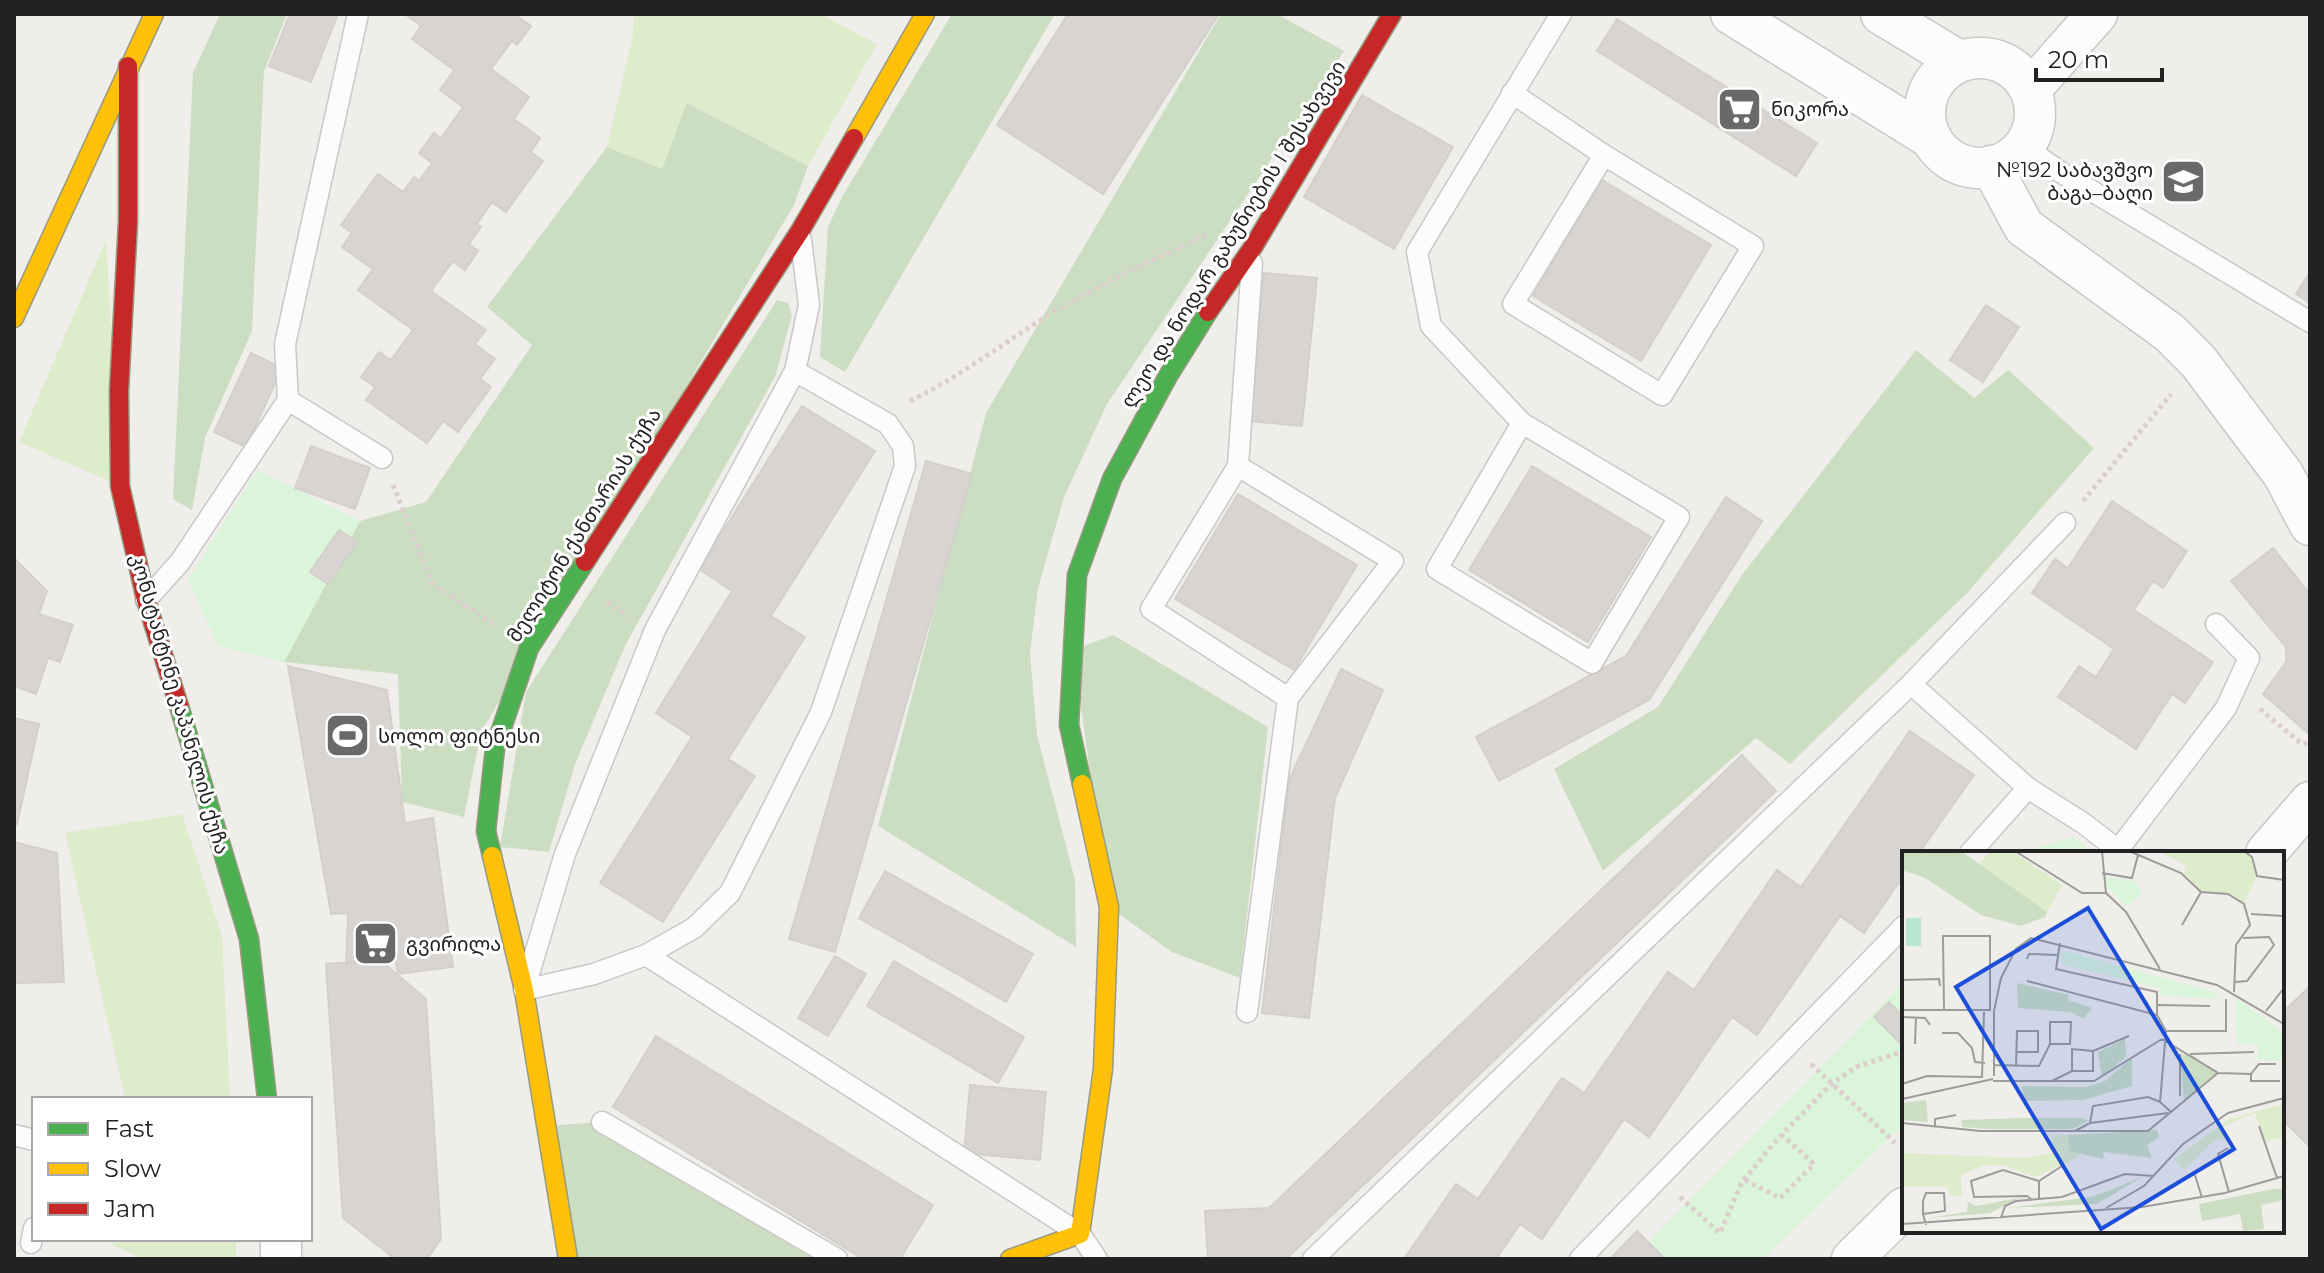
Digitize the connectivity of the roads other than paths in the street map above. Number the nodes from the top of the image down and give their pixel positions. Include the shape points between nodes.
1 (154, 14) edge
2 (358, 14) edge
3 (925, 14) edge
4 (1392, 14) edge
5 (1561, 14) edge
6 (1731, 14) edge
7 (1881, 14) edge
8 (2097, 14) edge
9 (1959, 61) junction
10 (128, 66) junction
11 (2030, 90) junction
12 (1512, 93) junction
13 (1932, 139) junction
14 (1604, 155) junction
15 (2007, 156) junction
16 (800, 231) junction
17 (1253, 247) junction
18 (14, 318) edge
19 (2310, 322) edge
20 (795, 371) junction
21 (288, 400) junction
22 (1522, 423) junction
23 (382, 458) road end
24 (1238, 466) junction
25 (2065, 523) dead end
26 (2310, 525) edge
27 (146, 600) junction
28 (2216, 624) dead end
29 (1911, 684) junction
30 (1288, 698) junction
31 (2028, 788) junction
32 (2310, 802) edge
33 (1972, 851) edge
34 (2120, 851) edge
35 (2268, 851) edge
36 (1902, 928) edge
37 (646, 955) junction
38 (524, 990) junction
39 (1247, 1012) dead end
40 (267, 1097) edge
41 (602, 1122) dead end
42 (1902, 1210) edge
43 (1080, 1234) junction
44 (568, 1259) edge
45 (837, 1259) edge
46 (1010, 1259) edge
47 (1097, 1259) edge
48 (1313, 1259) edge
49 (1580, 1259) edge
50 (1852, 1259) edge

1 - 10 street
2 - 21 lane via 285,344
3 - 16 street, მელიტონ ქანთარიას ქუჩა
4 - 17 street, ლეო და ნოდარ გაბუნიების I შესახვევი
5 - 12 lane
6 - 13 street
7 - 9 street
8 - 11 street
9 - 11 street via 1996,59 2012,68
9 - 13 street via 1943,71 1926,103
10 - 18 street
10 - 27 street, კონსტანტინე კაპანელის ქუჩა via 120,486
11 - 15 street via 2035,119 2029,138
12 - 14 lane
12 - 22 lane via 1417,252 1431,326
13 - 15 street via 1943,154 1972,167
14 - 14 lane via 1753,246 1662,395 1513,304
15 - 19 lane via 2062,173
15 - 26 street via 2024,227 2170,333 2198,361 2283,474
16 - 20 lane via 809,305
16 - 38 street, მელიტონ ქანთარიას ქუჩა via 529,648 495,748 486,831
17 - 24 lane
17 - 43 street, ლეო და ნოდარ გაბუნიების I შესახვევი via 1168,376 1119,466 1077,575 1069,725 1109,907 1103,1069
20 - 37 lane via 888,424 903,446 905,466 821,712 730,893 694,928
20 - 38 lane via 655,630 565,854
21 - 23 lane
21 - 27 lane via 180,562
22 - 22 lane via 1437,569 1592,663 1679,517
24 - 30 lane via 1151,609
24 - 30 lane via 1393,561
25 - 29 lane
27 - 40 street, კონსტანტინე კაპანელის ქუჩა via 249,939
28 - 34 lane via 2249,658 2226,708
29 - 31 lane
29 - 48 lane
30 - 39 lane
31 - 33 lane
31 - 34 lane
32 - 35 street
36 - 49 lane
37 - 38 lane
37 - 43 lane
38 - 44 street, მელიტონ ქანთარიას ქუჩა
41 - 45 lane
42 - 50 street
43 - 46 street
43 - 47 lane

